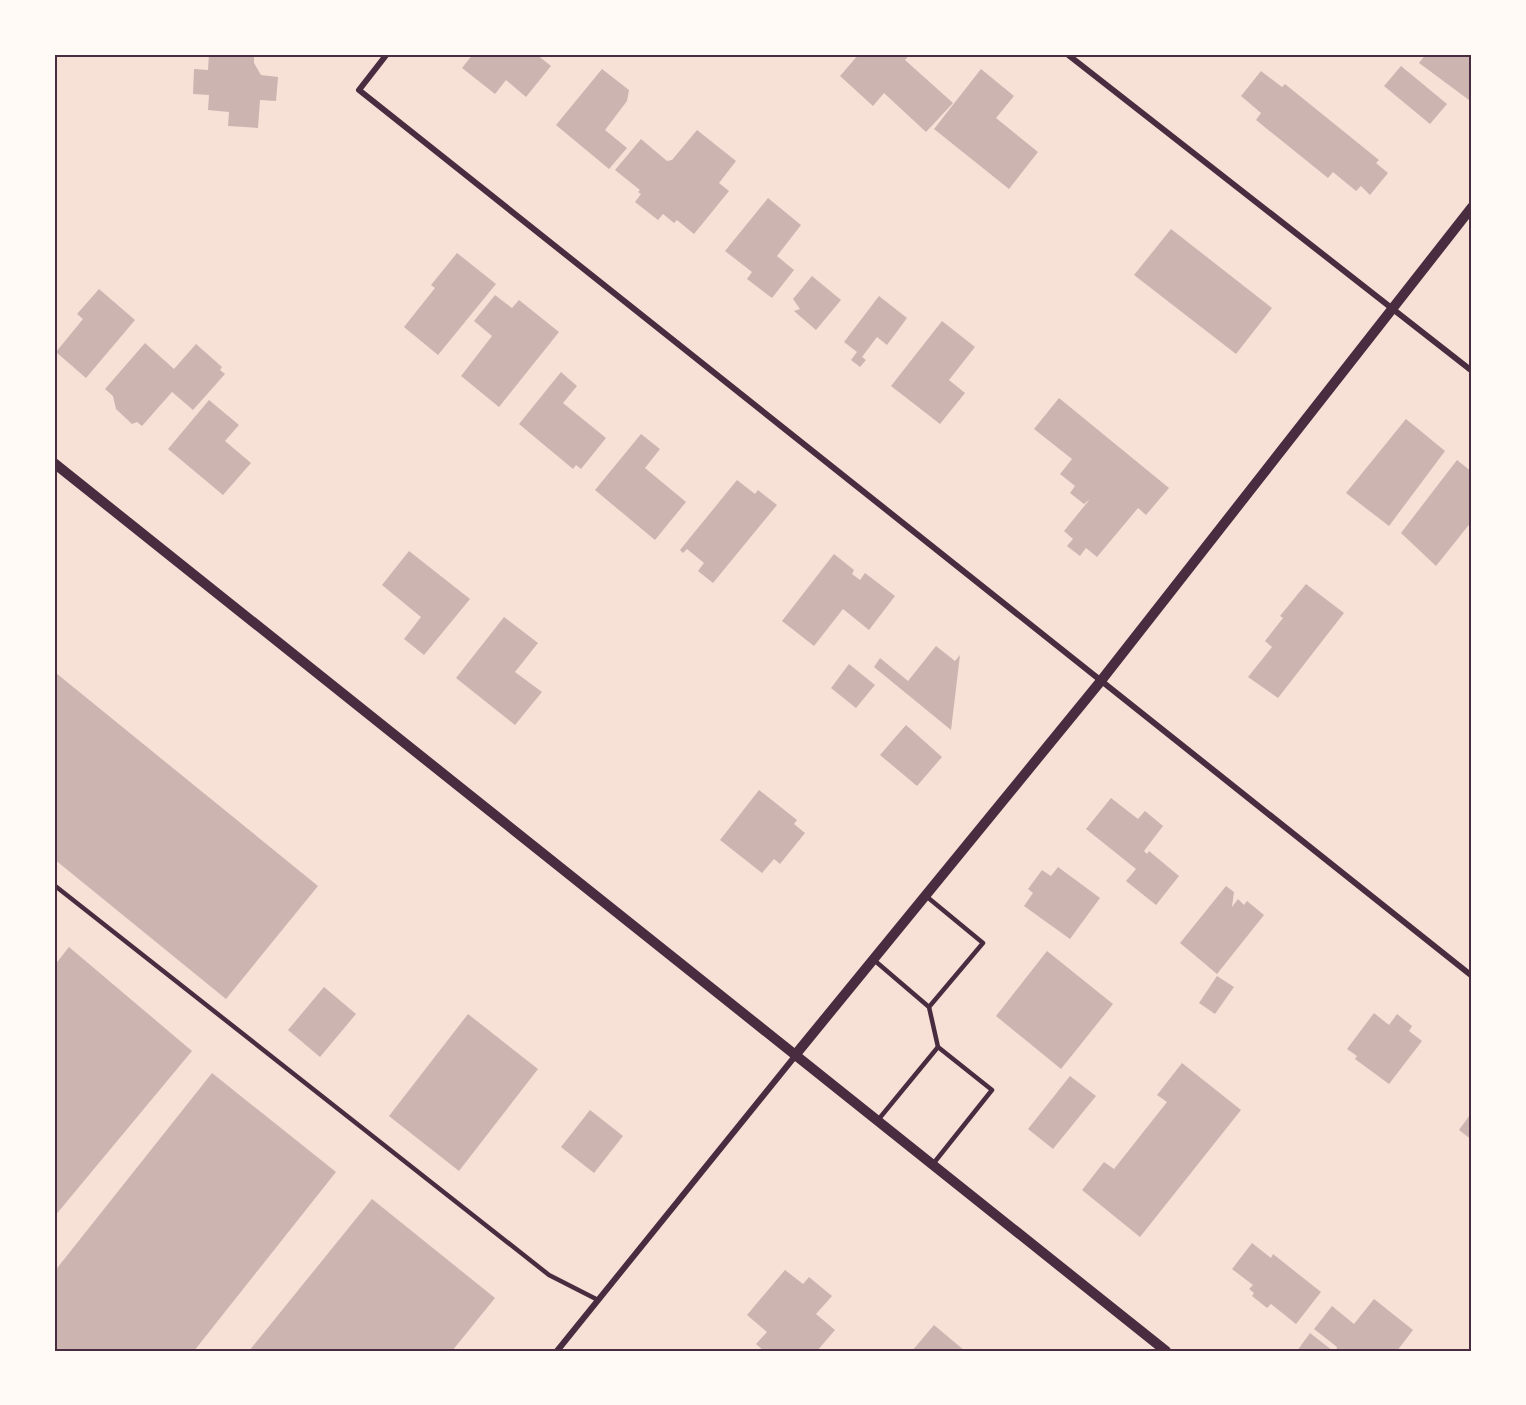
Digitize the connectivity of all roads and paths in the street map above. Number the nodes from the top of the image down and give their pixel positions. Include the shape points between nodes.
1 (387, 54) edge
2 (1067, 54) edge
3 (1472, 207) edge
4 (1392, 307) junction
5 (1472, 371) edge
6 (54, 463) edge
7 (1100, 682) junction
8 (54, 885) edge
9 (926, 896) junction
10 (874, 959) junction
11 (1472, 976) edge
12 (929, 1007) junction
13 (938, 1047) junction
14 (796, 1054) junction
15 (878, 1120) junction
16 (933, 1164) junction
17 (598, 1300) junction
18 (557, 1351) edge
19 (1166, 1351) edge

1 - 7 street via 359,90
2 - 4 street
3 - 4 street
4 - 5 street
4 - 7 street
6 - 14 street
7 - 9 street
7 - 11 street
8 - 17 lane via 549,1275
9 - 10 street
9 - 12 lane via 982,943
10 - 12 lane
10 - 14 street
12 - 13 lane
13 - 15 lane
13 - 16 lane via 992,1090
14 - 15 street
14 - 17 street
15 - 16 street
16 - 19 street
17 - 18 street

